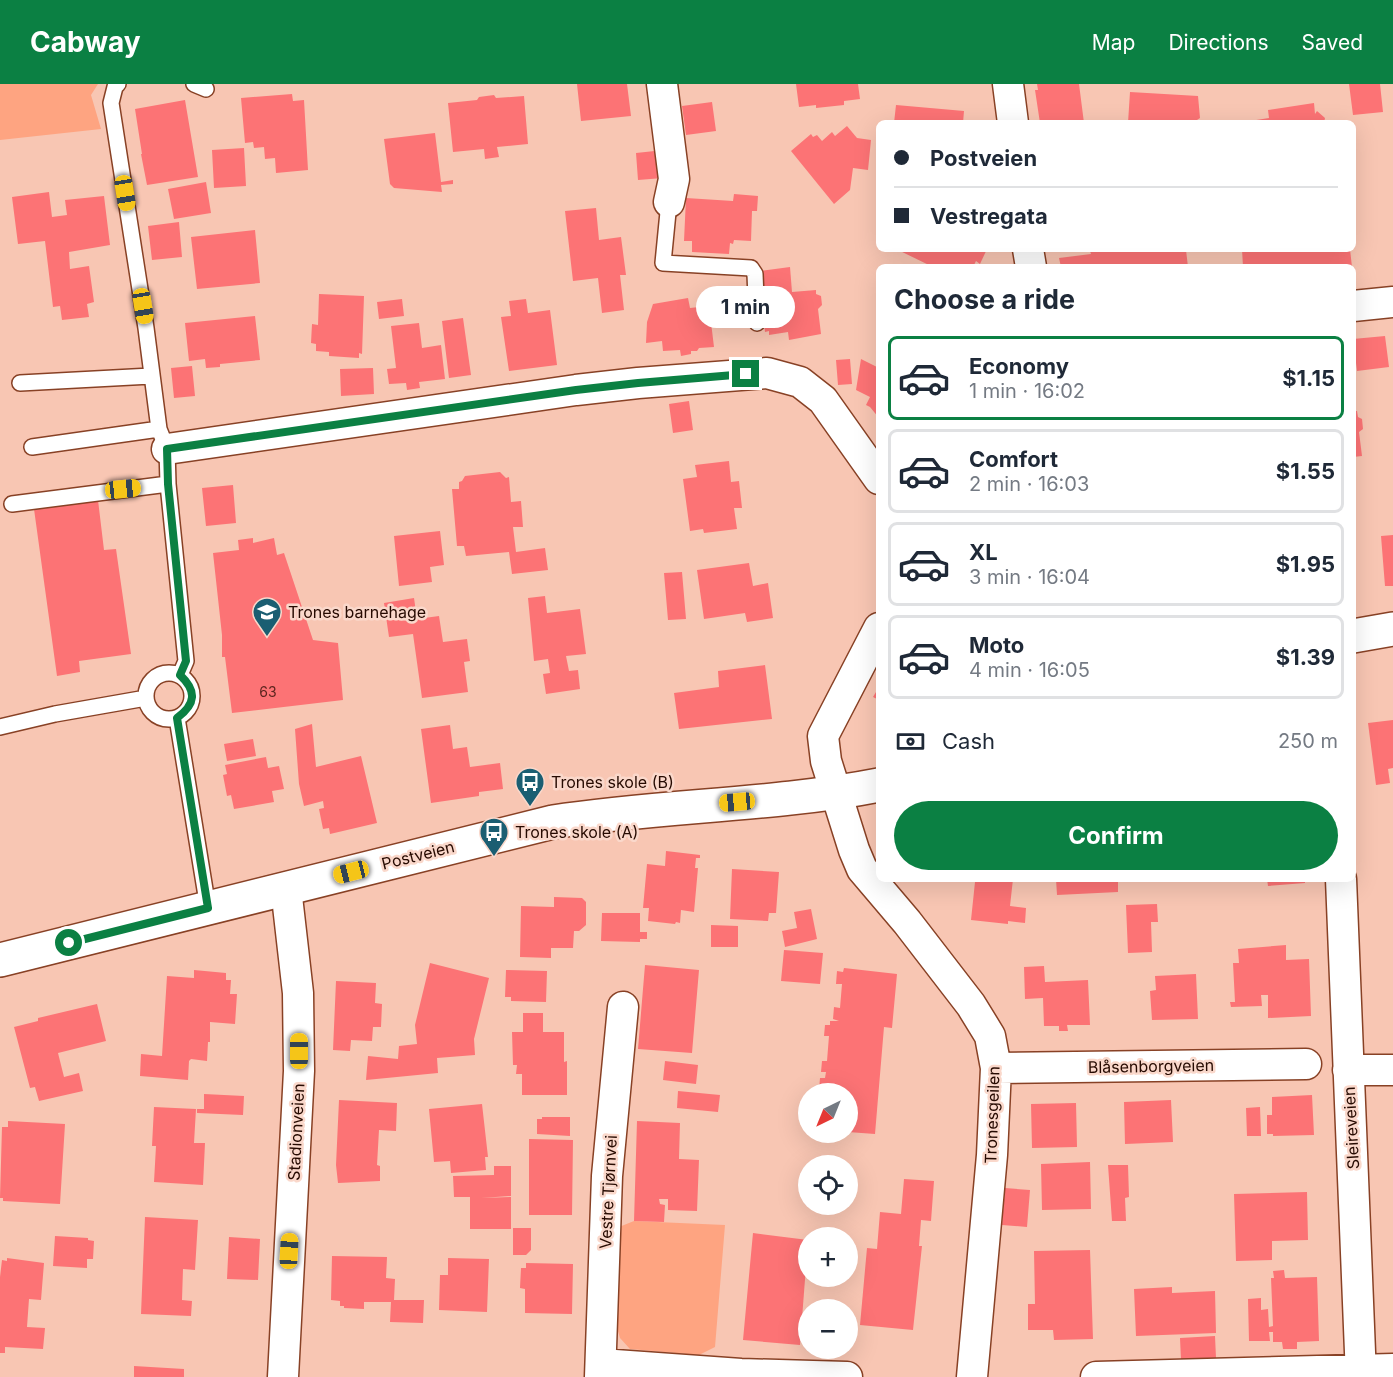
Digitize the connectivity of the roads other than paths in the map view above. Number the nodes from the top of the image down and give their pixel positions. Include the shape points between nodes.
1 (118, 84) edge
2 (662, 84) edge
3 (1008, 84) edge
4 (1013, 120) edge
5 (669, 202) joint
6 (1393, 302) edge
7 (1356, 306) edge
8 (757, 322) dead end
9 (151, 376) junction
10 (20, 383) dead end
11 (163, 439) junction
12 (32, 447) dead end
13 (876, 475) edge
14 (168, 484) junction
15 (12, 504) dead end
16 (1393, 629) edge
17 (876, 634) edge
18 (1356, 635) edge
19 (180, 675) junction
20 (146, 698) junction
21 (177, 718) junction
22 (0, 727) edge
23 (876, 785) edge
24 (836, 793) junction
25 (1341, 882) edge
26 (286, 888) junction
27 (208, 908) junction
28 (0, 960) edge
29 (624, 1007) dead end
30 (1306, 1064) dead end
31 (996, 1068) junction
32 (1348, 1070) junction
33 (1393, 1070) edge
34 (1393, 1369) edge
35 (601, 1370) edge
36 (1361, 1373) edge
37 (741, 1376) edge
38 (283, 1377) edge
39 (847, 1377) edge
40 (972, 1377) edge
41 (1096, 1377) edge

1 - 9 lane via 111,103
2 - 5 street via 674,179
3 - 4 street
5 - 8 lane via 663,263 751,268 755,274
6 - 7 street
9 - 10 lane
9 - 11 lane
11 - 12 lane
11 - 13 street via 638,383 767,373 800,382 823,400
11 - 14 lane
14 - 15 lane
14 - 19 lane via 186,661
16 - 18 street
17 - 24 street, Tronesgeilen via 823,736
19 - 20 lane via 156,677
19 - 21 lane via 189,684 192,697 188,710
20 - 21 lane via 152,711 163,718
20 - 22 lane
21 - 27 lane
23 - 24 street, Postveien
24 - 26 street, Postveien via 553,822
24 - 31 street, Tronesgeilen via 862,869 970,1005 990,1036
25 - 32 street, Sleireveien
26 - 27 street, Postveien
26 - 38 street, Stadionveien via 298,993 299,1071
27 - 28 street, Postveien
29 - 35 street, Vestre Tjørnvei via 607,1176
30 - 31 street, Blåsenborgveien
31 - 40 street, Tronesgeilen
32 - 33 street
32 - 36 street, Sleireveien
34 - 36 street
35 - 37 street
36 - 41 street
37 - 39 street

